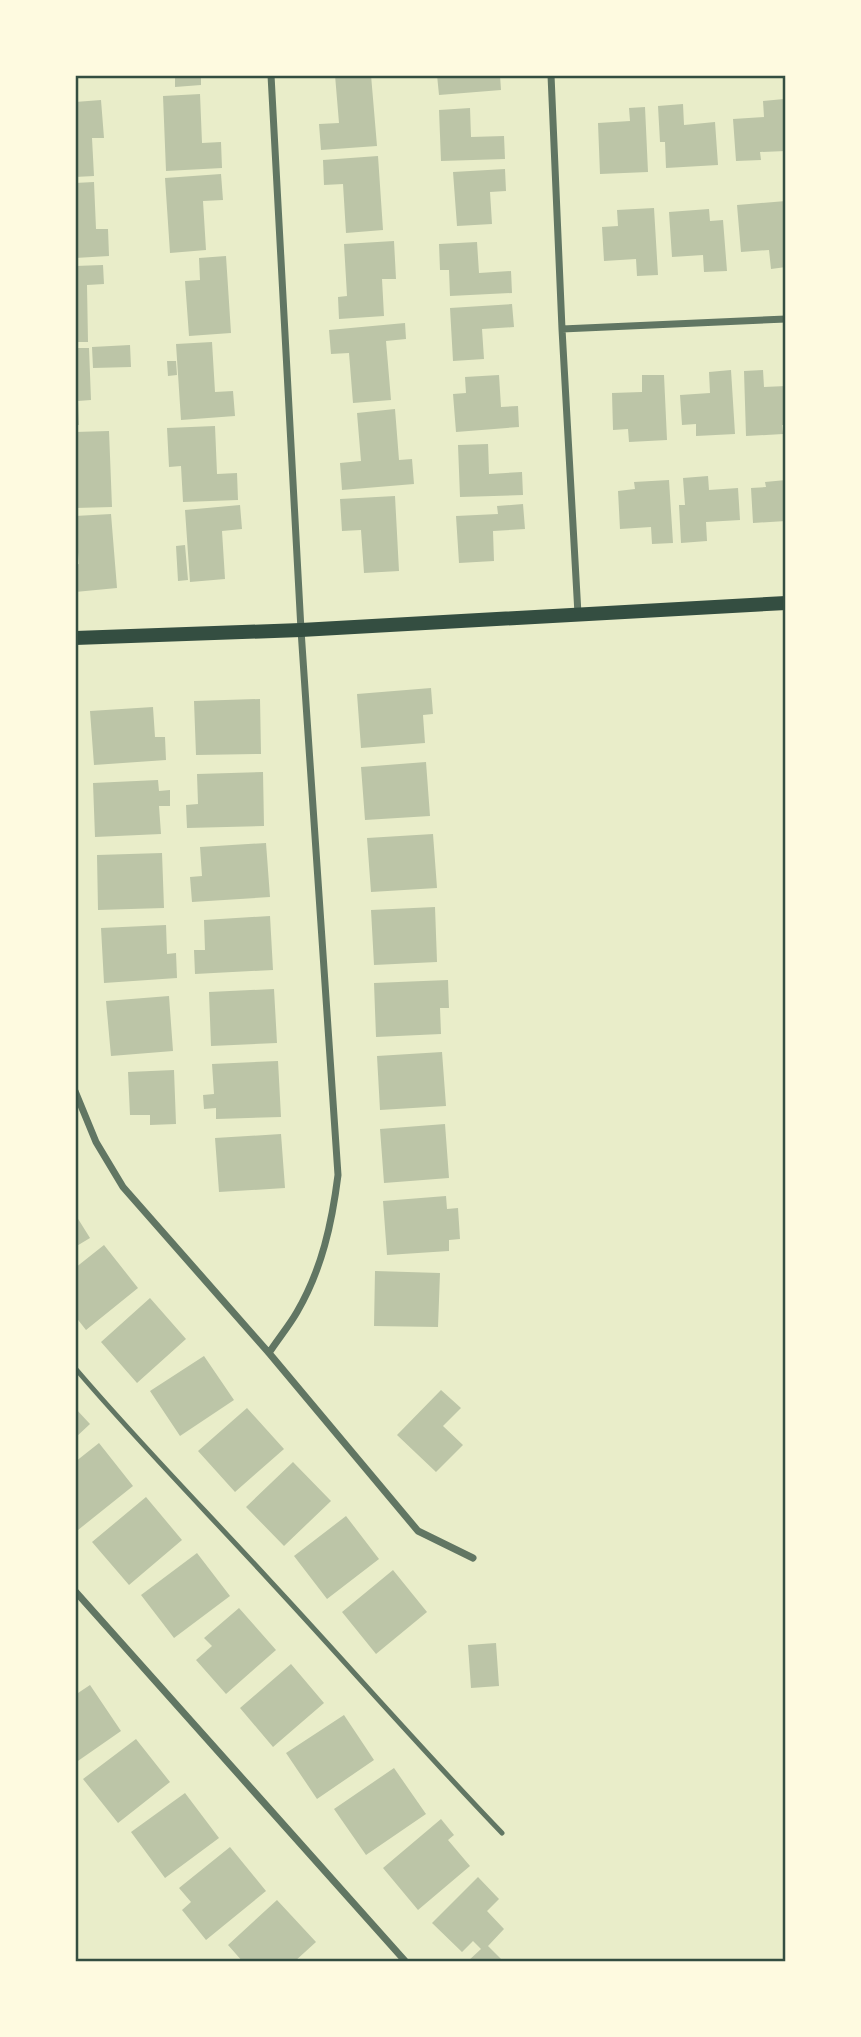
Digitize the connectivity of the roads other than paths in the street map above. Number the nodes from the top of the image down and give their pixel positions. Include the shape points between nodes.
1 (271, 75) edge
2 (551, 75) edge
3 (786, 318) edge
4 (562, 329) junction
5 (786, 603) edge
6 (578, 614) junction
7 (301, 630) junction
8 (75, 638) edge
9 (75, 1091) edge
10 (269, 1353) junction
11 (75, 1368) edge
12 (473, 1558) dead end
13 (75, 1591) edge
14 (502, 1832) dead end
15 (406, 1962) edge

1 - 7 street
2 - 4 street
3 - 4 street
4 - 6 street
5 - 6 main road
6 - 7 main road
7 - 8 main road
7 - 10 street via 338,1175 333,1216 318,1268 297,1312
9 - 10 street via 96,1143 123,1187
10 - 12 street via 418,1531
11 - 14 lane
13 - 15 street

